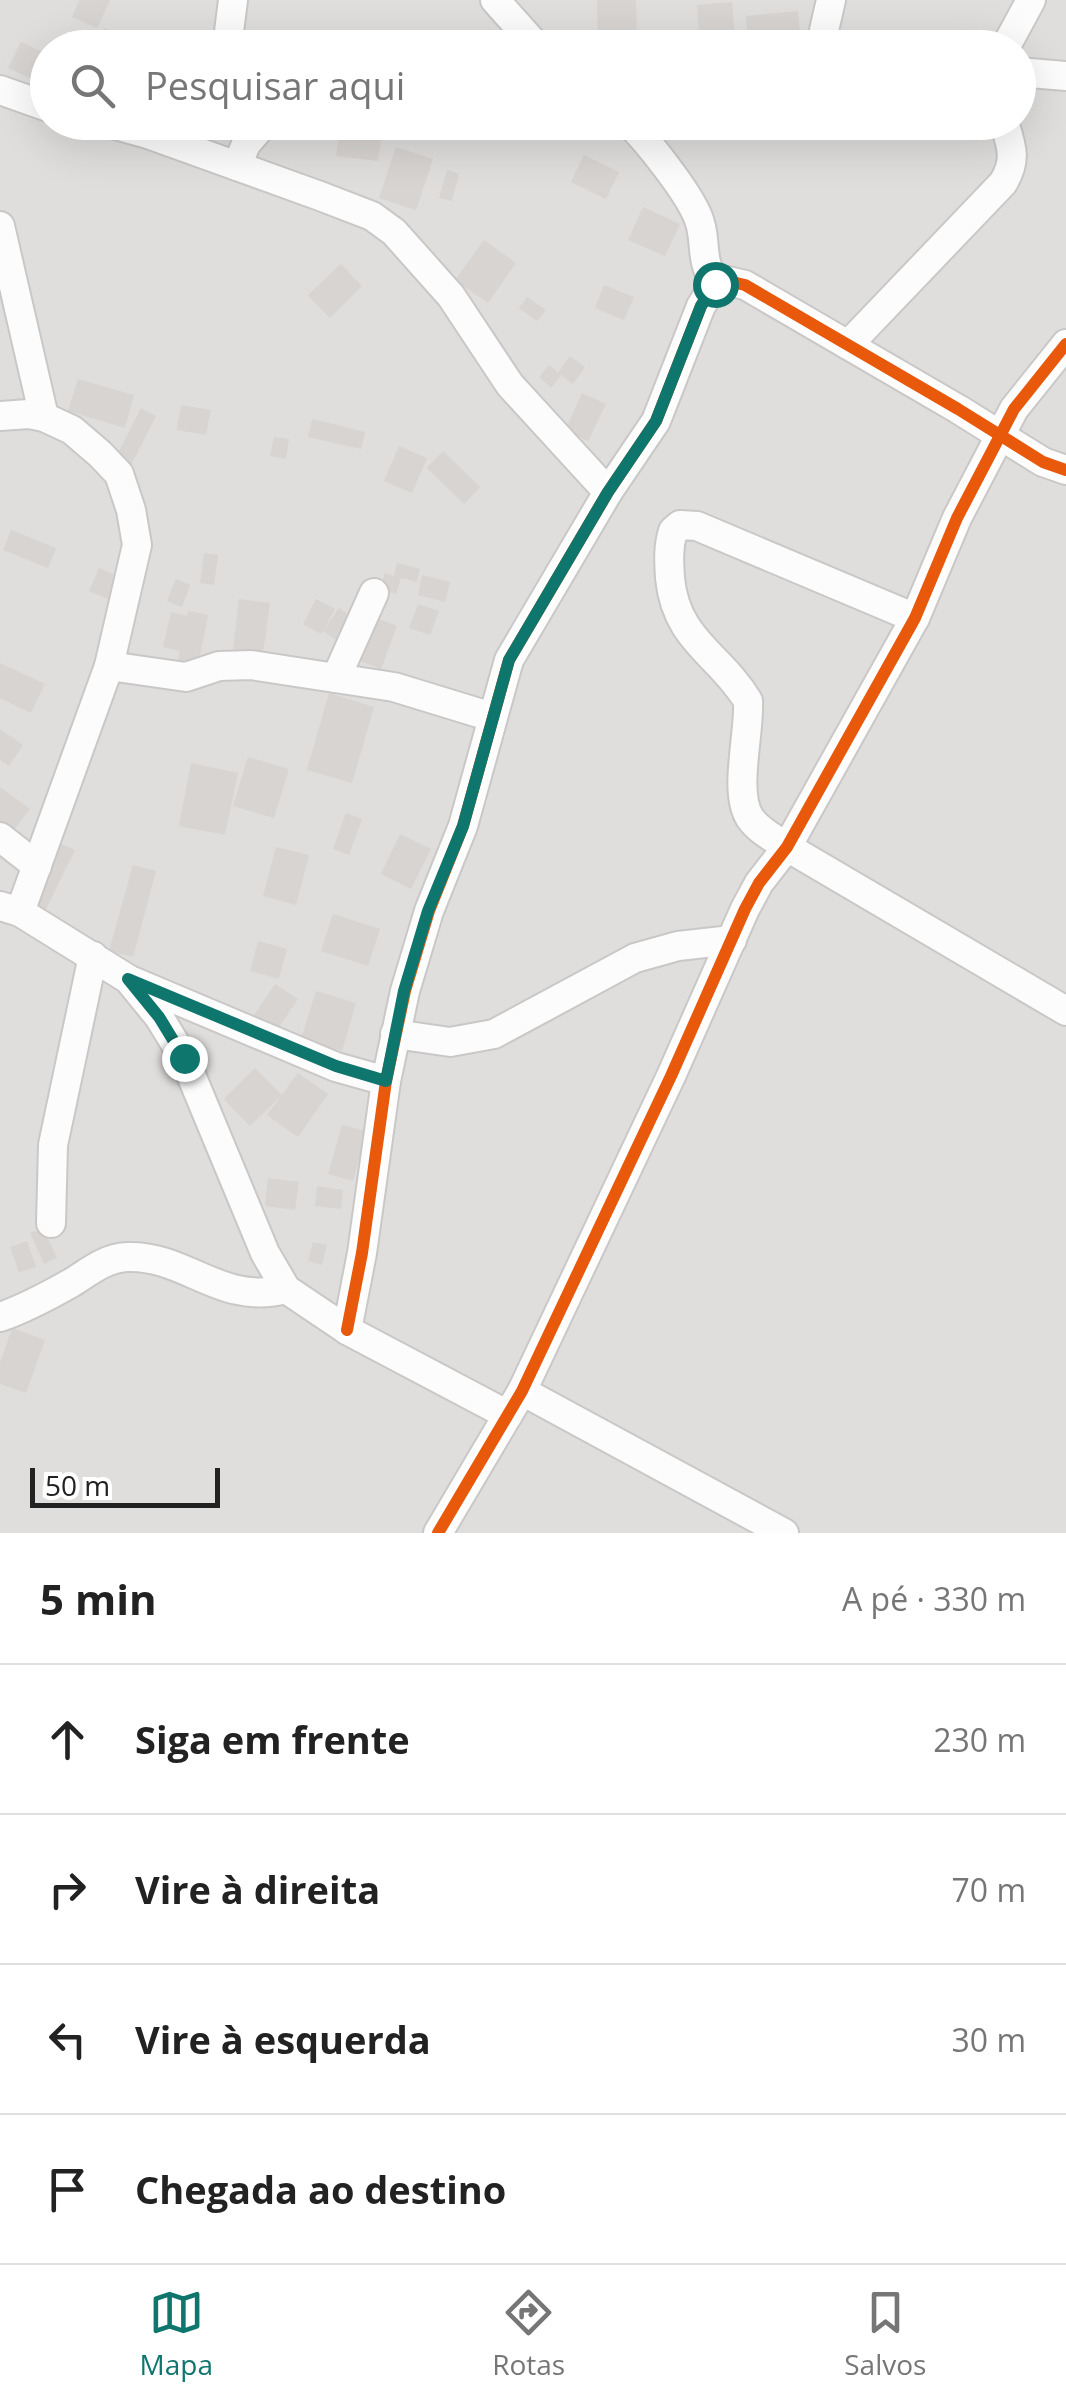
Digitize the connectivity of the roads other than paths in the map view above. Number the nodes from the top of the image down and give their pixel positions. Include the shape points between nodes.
1 (233, 0) edge
2 (495, 0) edge
3 (831, 0) edge
4 (1031, 0) edge
5 (229, 30) edge
6 (522, 30) edge
7 (824, 30) edge
8 (1015, 30) edge
9 (1036, 74) edge
10 (1066, 76) edge
11 (0, 90) edge
12 (30, 101) edge
13 (158, 140) edge
14 (249, 140) edge
15 (647, 140) edge
16 (1010, 140) edge
17 (236, 166) junction
18 (0, 226) edge
19 (715, 284) junction
20 (1066, 344) edge
21 (848, 345) junction
22 (0, 416) edge
23 (44, 417) junction
24 (1001, 435) junction
25 (1066, 470) edge
26 (608, 492) junction
27 (374, 594) dead end
28 (915, 618) junction
29 (109, 666) junction
30 (336, 678) junction
31 (492, 718) junction
32 (0, 837) edge
33 (787, 846) junction
34 (37, 866) junction
35 (10, 909) edge
36 (732, 940) junction
37 (93, 956) junction
38 (128, 979) junction
39 (1066, 1011) edge
40 (395, 1034) junction
41 (386, 1081) junction
42 (51, 1224) dead end
43 (286, 1289) junction
44 (0, 1318) edge
45 (347, 1330) junction
46 (522, 1391) junction
47 (508, 1416) junction
48 (438, 1533) edge
49 (784, 1533) edge

1 - 5 street
2 - 6 street
3 - 7 street
4 - 8 street
9 - 10 street
11 - 12 street
13 - 17 street
14 - 17 street
15 - 19 street via 698,216 704,266
16 - 21 street via 1012,169 1003,183
17 - 26 street via 372,216 394,232 450,296 510,385
18 - 23 street
19 - 21 street via 745,285
19 - 26 street via 656,421
20 - 24 street
21 - 24 street
22 - 23 street
23 - 29 street via 72,430 119,474 132,510 138,545
24 - 25 street
24 - 28 street
26 - 31 street via 509,660
27 - 30 street
28 - 33 street
28 - 33 street via 697,526 673,531 669,560 677,614 748,701 742,784 749,816
29 - 30 street via 186,677 251,665
29 - 34 street
30 - 31 street via 394,687
31 - 40 street
32 - 34 street
33 - 36 street
33 - 39 street
34 - 35 street
35 - 37 street
36 - 40 street via 635,958 494,1034 450,1042
36 - 46 street
37 - 38 street
37 - 42 street via 53,1145
38 - 41 street
38 - 43 street via 184,1058
40 - 41 street
41 - 45 street
43 - 44 street via 246,1294 127,1257 104,1262
43 - 45 street
45 - 47 street
46 - 47 street
46 - 49 street
47 - 48 street

